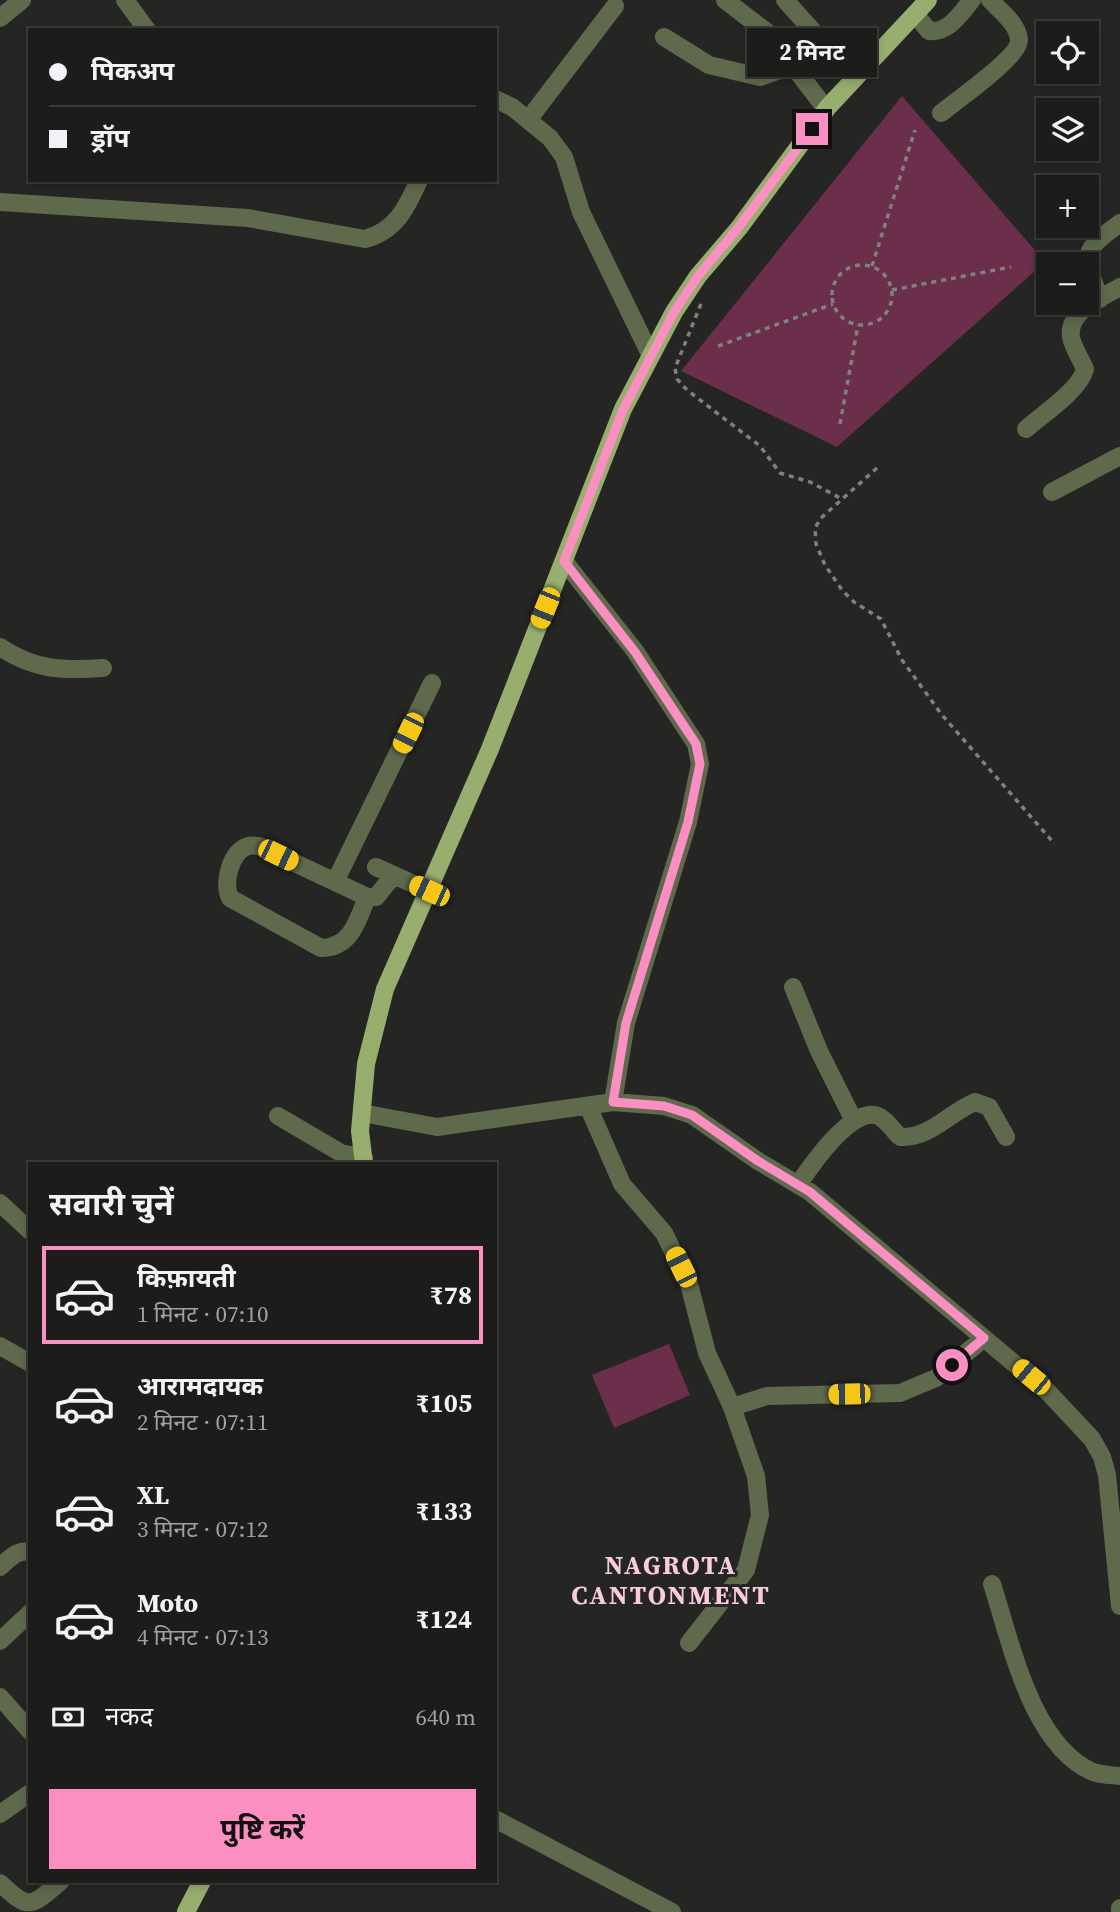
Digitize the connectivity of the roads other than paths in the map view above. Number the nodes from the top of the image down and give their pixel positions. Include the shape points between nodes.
1 (22, 0) edge
2 (125, 0) edge
3 (725, 0) edge
4 (785, 0) edge
5 (928, 0) edge
6 (972, 0) edge
7 (990, 0) edge
8 (615, 6) dead end
9 (915, 14) junction
10 (0, 18) edge
11 (145, 28) edge
12 (664, 37) dead end
13 (791, 66) junction
14 (855, 78) junction
15 (497, 100) edge
16 (826, 109) junction
17 (941, 113) dead end
18 (528, 120) junction
19 (418, 182) edge
20 (0, 202) edge
21 (1120, 223) edge
22 (1120, 287) edge
23 (1100, 299) junction
24 (651, 356) junction
25 (1026, 429) dead end
26 (1120, 456) edge
27 (1052, 492) dead end
28 (564, 561) junction
29 (0, 647) edge
30 (103, 668) dead end
31 (432, 683) dead end
32 (376, 867) dead end
33 (394, 875) junction
34 (335, 882) junction
35 (429, 891) junction
36 (367, 897) junction
37 (793, 988) dead end
38 (613, 1102) junction
39 (588, 1106) junction
40 (362, 1113) junction
41 (278, 1116) dead end
42 (854, 1121) junction
43 (1006, 1137) dead end
44 (364, 1161) edge
45 (798, 1185) junction
46 (0, 1203) edge
47 (28, 1229) edge
48 (984, 1338) junction
49 (3, 1353) edge
50 (28, 1362) edge
51 (732, 1407) junction
52 (28, 1551) edge
53 (0, 1567) edge
54 (992, 1584) dead end
55 (1120, 1606) edge
56 (28, 1615) edge
57 (0, 1641) edge
58 (689, 1643) dead end
59 (0, 1697) edge
60 (26, 1720) edge
61 (1120, 1776) edge
62 (28, 1794) edge
63 (0, 1814) edge
64 (497, 1820) edge
65 (0, 1882) edge
66 (59, 1883) edge
67 (201, 1883) edge
68 (186, 1912) edge
69 (672, 1912) edge

1 - 10 street
2 - 11 street
3 - 13 street via 768,33
4 - 14 street
5 - 9 main road
6 - 9 street via 938,32 929,31
7 - 17 street via 1013,25 1018,47
8 - 18 street
9 - 14 main road
12 - 13 street via 709,65 760,77
13 - 16 street
14 - 16 main road
15 - 18 street
16 - 24 main road via 694,283
18 - 24 street via 564,157 581,212
19 - 20 street via 399,220 365,239 248,218
21 - 23 street via 1088,251 1087,264
22 - 23 street
23 - 25 street via 1081,312 1071,328 1085,369 1078,385
24 - 28 main road via 619,421
26 - 27 street
28 - 35 main road
28 - 38 street via 635,652 696,744 700,764 688,822 626,1023
29 - 30 street via 17,659 41,666 69,671
31 - 34 street
32 - 33 street
33 - 35 street
33 - 36 street via 376,897
34 - 36 street
34 - 36 street via 260,846 248,846 230,868 227,892 244,907 321,948 331,948 352,933
35 - 40 main road via 385,989 366,1064
37 - 42 street
38 - 39 street
38 - 45 street via 664,1106 692,1115
39 - 40 street via 437,1127
39 - 51 street via 622,1184 664,1233 689,1284 707,1353
40 - 44 main road
41 - 44 street via 341,1153
42 - 43 street via 879,1116 900,1137 908,1138 975,1102 989,1107
42 - 45 street via 824,1147
45 - 48 street
46 - 47 street
48 - 51 street via 936,1378 901,1393 766,1396
48 - 55 street via 1047,1391 1102,1457
49 - 50 street
51 - 58 street via 756,1476 760,1515 746,1570
52 - 53 street via 15,1554
54 - 61 street via 1028,1692 1049,1732 1074,1761 1095,1773
56 - 57 street
59 - 60 street
62 - 63 street
64 - 69 street
65 - 66 street via 18,1900 31,1903
67 - 68 main road

